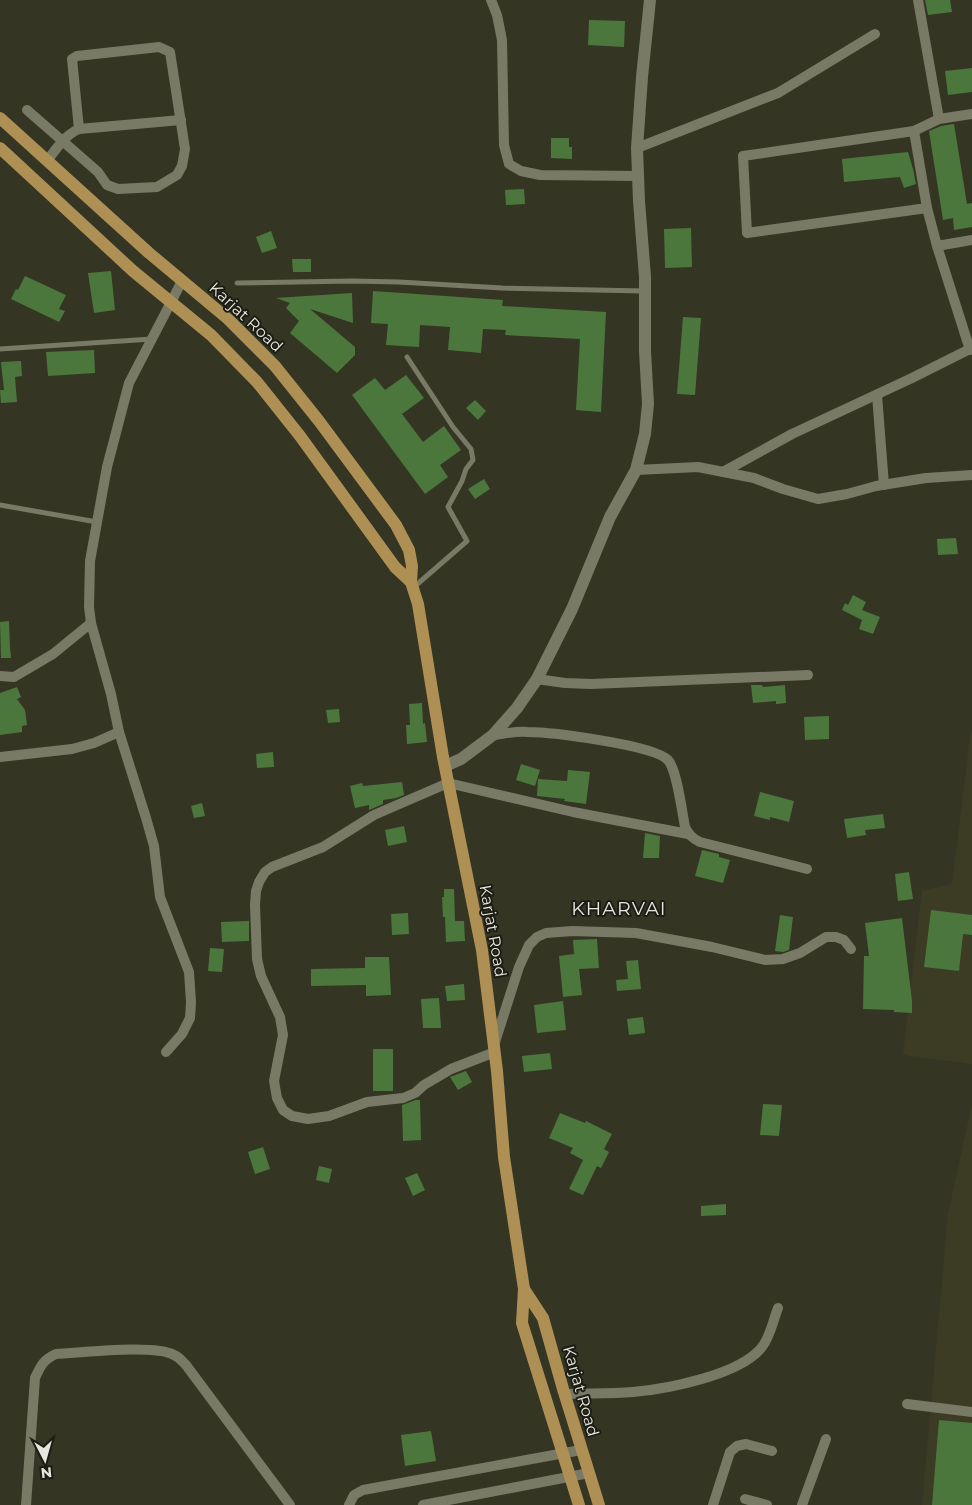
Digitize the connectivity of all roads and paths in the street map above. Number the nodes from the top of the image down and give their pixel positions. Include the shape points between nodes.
1 (491, 0) edge
2 (650, 0) edge
3 (918, 0) edge
4 (875, 34) dead end
5 (27, 110) dead end
6 (972, 114) edge
7 (0, 118) edge
8 (939, 119) junction
9 (181, 120) junction
10 (79, 129) junction
11 (914, 131) junction
12 (63, 142) junction
13 (0, 148) edge
14 (637, 148) junction
15 (47, 160) junction
16 (638, 176) junction
17 (928, 208) junction
18 (972, 240) edge
19 (937, 246) junction
20 (182, 281) junction
21 (238, 283) dead end
22 (645, 291) junction
23 (171, 302) junction
24 (152, 339) junction
25 (971, 349) edge
26 (0, 350) edge
27 (407, 357) dead end
28 (877, 395) junction
29 (636, 470) junction
30 (723, 472) junction
31 (972, 475) edge
32 (884, 485) junction
33 (0, 505) edge
34 (97, 522) junction
35 (412, 585) junction
36 (91, 623) junction
37 (808, 675) dead end
38 (0, 676) edge
39 (537, 679) junction
40 (119, 732) junction
41 (493, 735) junction
42 (0, 757) edge
43 (445, 766) junction
44 (448, 783) junction
45 (688, 834) junction
46 (807, 869) dead end
47 (851, 948) dead end
48 (494, 1049) junction
49 (166, 1052) dead end
50 (524, 1289) junction
51 (778, 1308) dead end
52 (564, 1394) junction
53 (907, 1404) dead end
54 (972, 1412) edge
55 (826, 1439) dead end
56 (581, 1450) junction
57 (772, 1451) dead end
58 (562, 1454) junction
59 (589, 1473) junction
60 (570, 1477) junction
61 (745, 1499) dead end
62 (26, 1505) edge
63 (290, 1505) edge
64 (349, 1505) edge
65 (423, 1505) edge
66 (579, 1505) edge
67 (600, 1505) edge
68 (712, 1505) edge
69 (767, 1505) edge
70 (802, 1505) edge

1 - 16 street via 502,40 504,145 509,164 540,175
2 - 14 street
3 - 8 street
4 - 14 street via 778,93
5 - 12 street
6 - 8 street
7 - 15 main road, Karjat Road
8 - 11 street
9 - 10 street
9 - 10 street via 170,52 159,47 72,59
9 - 12 street via 185,148 182,166 177,175 157,187 118,189 107,185 98,172
10 - 12 street
11 - 17 street
11 - 17 street via 743,156 747,233
12 - 15 street
13 - 23 main road, Karjat Road
14 - 16 street
15 - 20 main road, Karjat Road
16 - 22 street
17 - 19 street
18 - 19 street
19 - 25 street
20 - 23 street
20 - 35 main road, Karjat Road via 228,319 275,366 319,421 396,525 409,550
21 - 22 lane via 361,281
22 - 29 street via 644,351 648,404
23 - 24 street
23 - 35 main road, Karjat Road via 211,335 257,382 395,567
24 - 26 lane
24 - 34 street via 129,383 107,467
25 - 28 street
27 - 35 lane via 471,449 474,460 466,469 448,507 467,541
28 - 30 street via 792,434
28 - 32 street
29 - 30 street via 698,467
29 - 39 street via 610,517 572,609
30 - 32 street via 754,478 818,499
31 - 32 street
33 - 34 lane
34 - 36 street via 90,561
35 - 43 main road, Karjat Road
36 - 38 street via 53,654 14,677
36 - 40 street
37 - 39 street via 591,684
39 - 41 street
40 - 42 street via 72,749
40 - 49 street via 154,846 160,897 189,972 190,1018 182,1034
41 - 43 street via 461,759
41 - 45 street via 547,732 658,754 669,761 675,774
43 - 44 main road, Karjat Road
44 - 45 street
44 - 48 main road, Karjat Road via 482,950
44 - 48 street via 374,815 323,847 272,866 259,882 255,905 257,959 261,976 280,1017 283,1035 274,1081 277,1098 283,1110 292,1116 308,1119 329,1116 367,1102 403,1098 451,1069
45 - 46 street via 700,842
47 - 48 street via 844,940 826,937 800,953 783,959 765,960 636,933 546,933 529,945 519,967
48 - 50 main road, Karjat Road via 504,1157
50 - 52 main road, Karjat Road via 543,1318
50 - 58 main road, Karjat Road via 522,1322
51 - 52 street via 761,1348 746,1361 717,1374 673,1386 633,1392
52 - 56 main road, Karjat Road
53 - 54 street
55 - 70 street
56 - 58 street
56 - 59 main road, Karjat Road
57 - 68 street via 746,1444 730,1452
58 - 60 main road, Karjat Road
58 - 64 street via 363,1490 354,1495
59 - 60 street
59 - 67 main road, Karjat Road
60 - 65 street
60 - 66 main road, Karjat Road
61 - 69 street
62 - 63 street via 35,1378 46,1358 56,1354 145,1349 174,1355 186,1365

